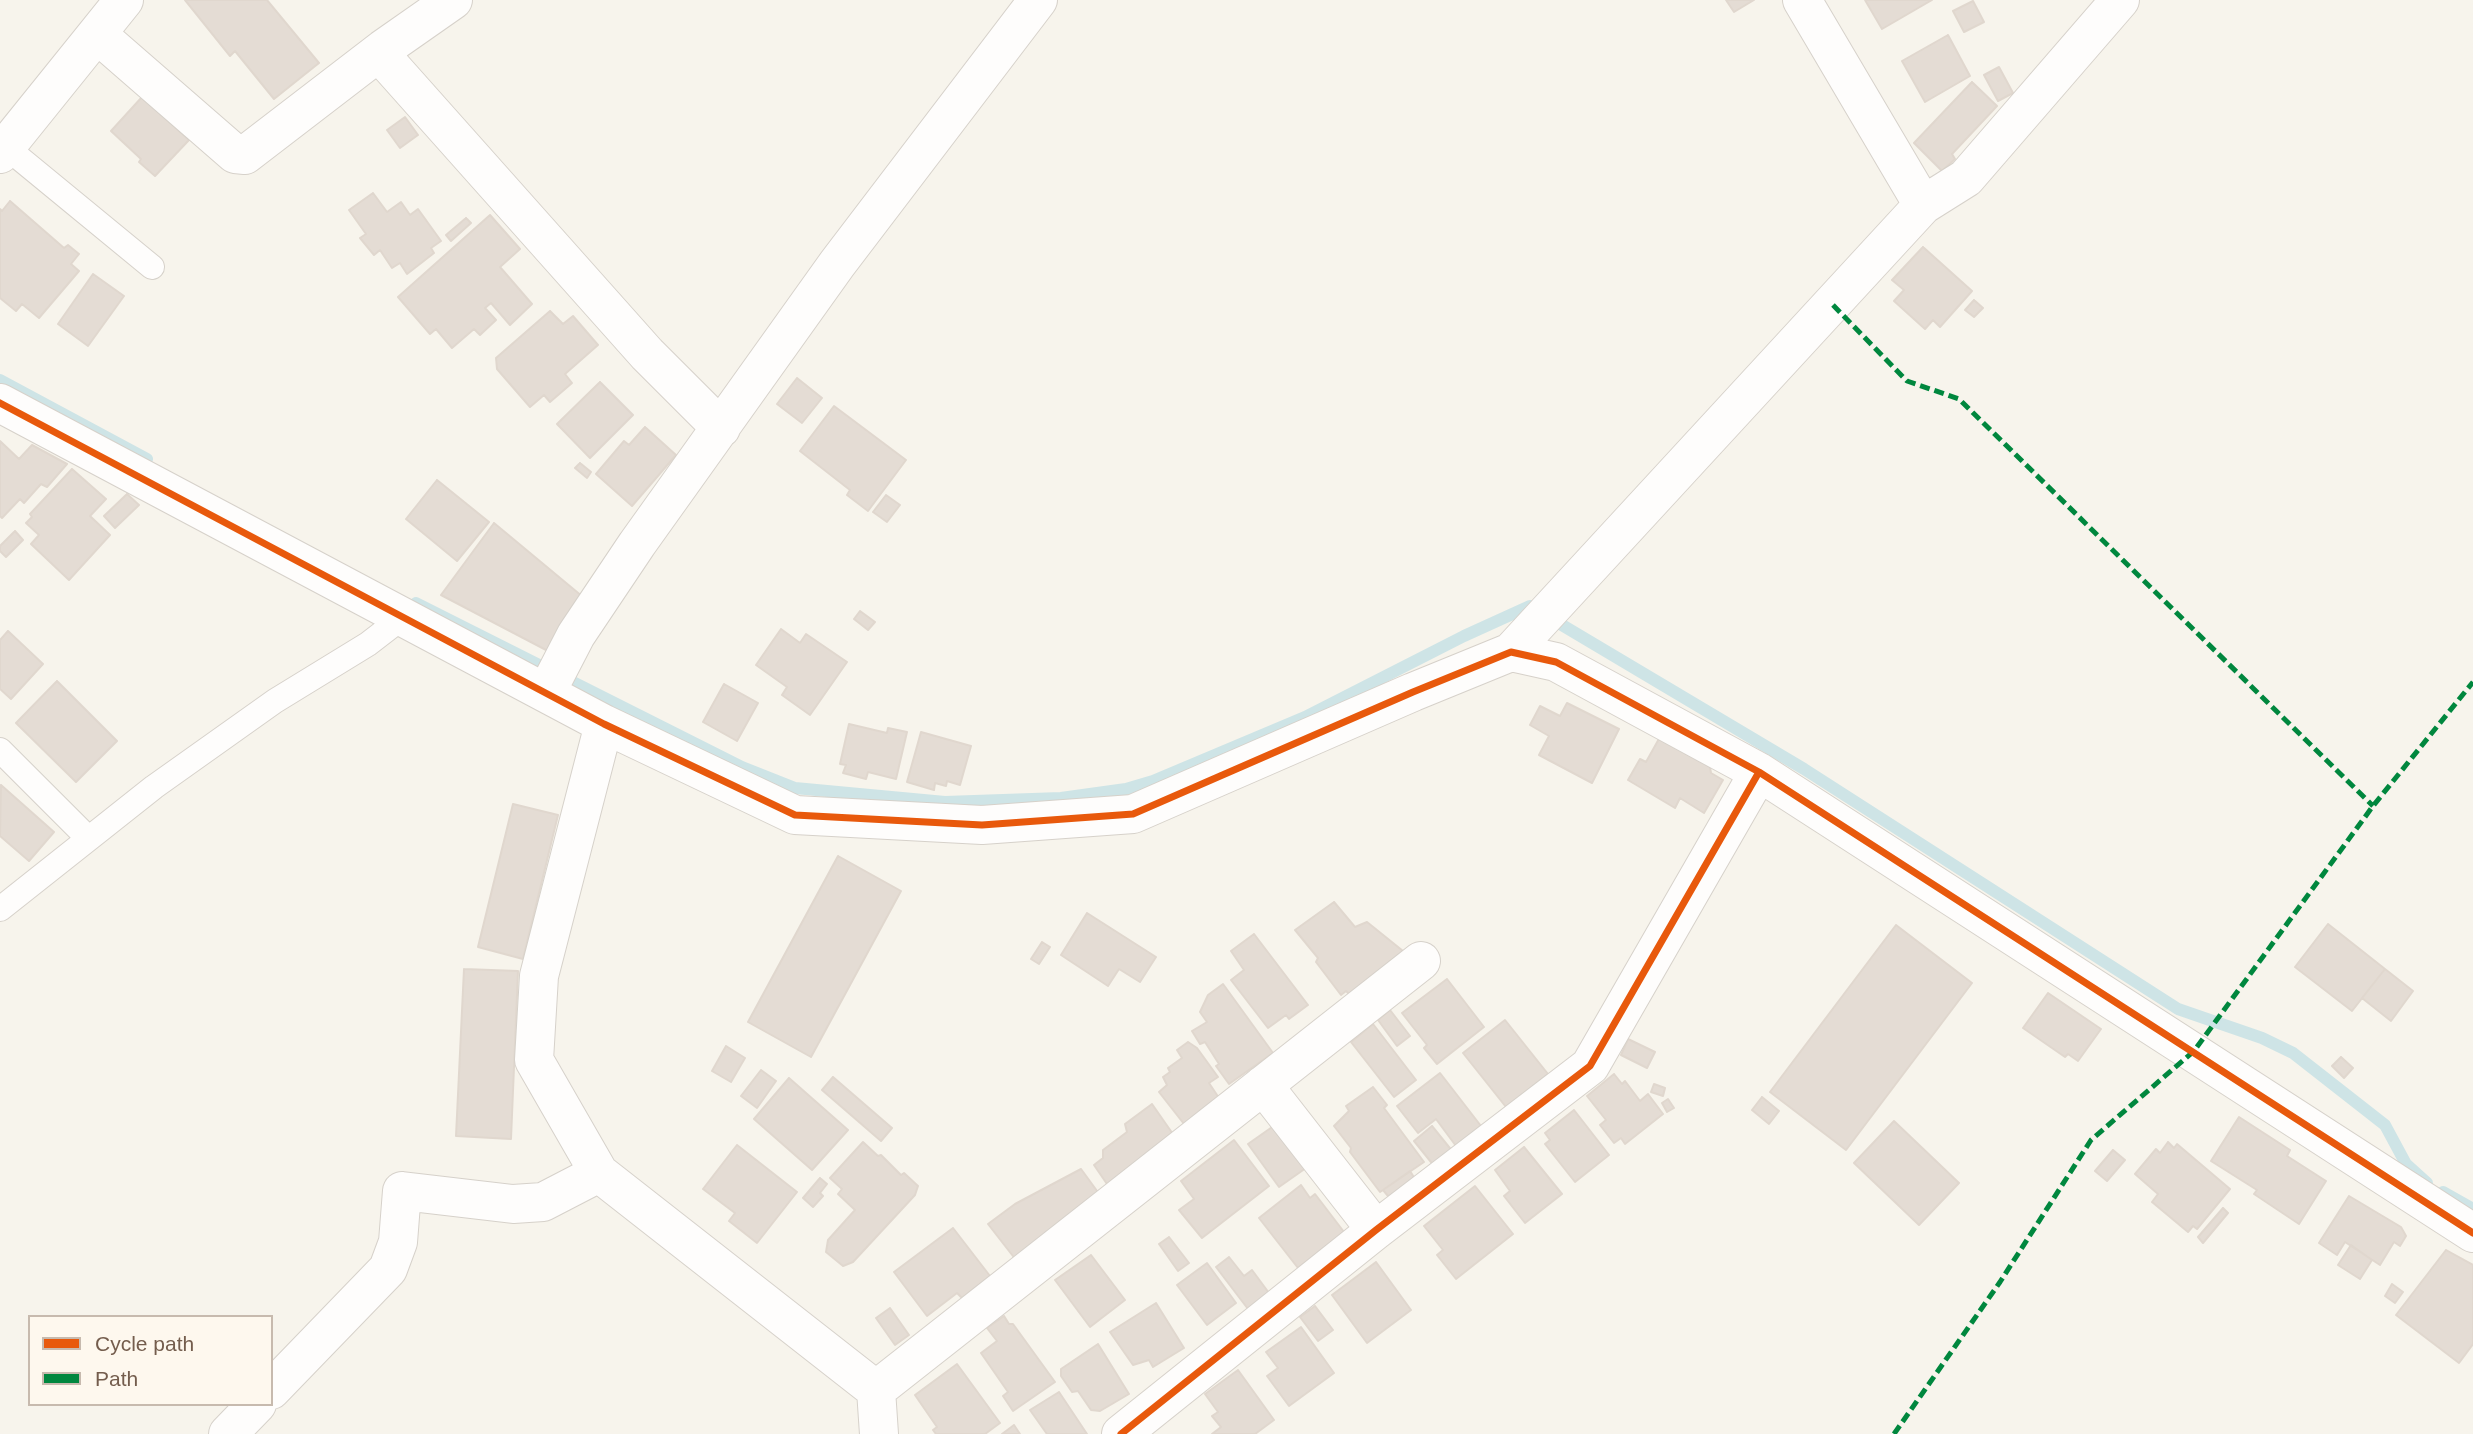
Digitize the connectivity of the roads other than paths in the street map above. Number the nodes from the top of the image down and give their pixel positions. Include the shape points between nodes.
1 (124, 0) edge
2 (453, 0) edge
3 (1038, 0) edge
4 (1802, 0) edge
5 (2120, 0) edge
6 (97, 34) junction
7 (379, 53) junction
8 (3, 151) edge
9 (1923, 205) junction
10 (152, 267) dead end
11 (0, 403) edge
12 (722, 428) junction
13 (403, 617) junction
14 (1511, 652) junction
15 (554, 678) junction
16 (604, 723) junction
17 (0, 750) edge
18 (1759, 772) junction
19 (88, 838) junction
20 (0, 909) edge
21 (1421, 961) dead end
22 (1263, 1085) junction
23 (599, 1173) junction
24 (1376, 1230) junction
25 (2473, 1233) edge
26 (273, 1388) edge
27 (876, 1390) junction
28 (255, 1406) edge
29 (228, 1434) edge
30 (880, 1434) edge
31 (1121, 1434) edge

1 - 6 street
2 - 7 street
3 - 12 street via 837,264
4 - 9 street
5 - 9 street via 1966,178
6 - 7 street via 235,154 245,155
6 - 8 street
7 - 12 street via 647,355
8 - 10 lane
9 - 14 street
11 - 13 street
12 - 15 street via 637,544 576,635
13 - 15 street
13 - 19 lane via 154,786
14 - 16 street via 1133,814 982,825 795,815
14 - 18 street via 1556,662
15 - 16 street
16 - 23 street via 538,976 534,1060
17 - 19 lane
18 - 24 street via 1590,1066
18 - 25 street
19 - 20 lane
21 - 22 street
22 - 24 street
22 - 27 street
23 - 26 street via 544,1202 513,1205 402,1191 398,1242 388,1269
23 - 27 street
24 - 31 street
27 - 30 street
28 - 29 street

